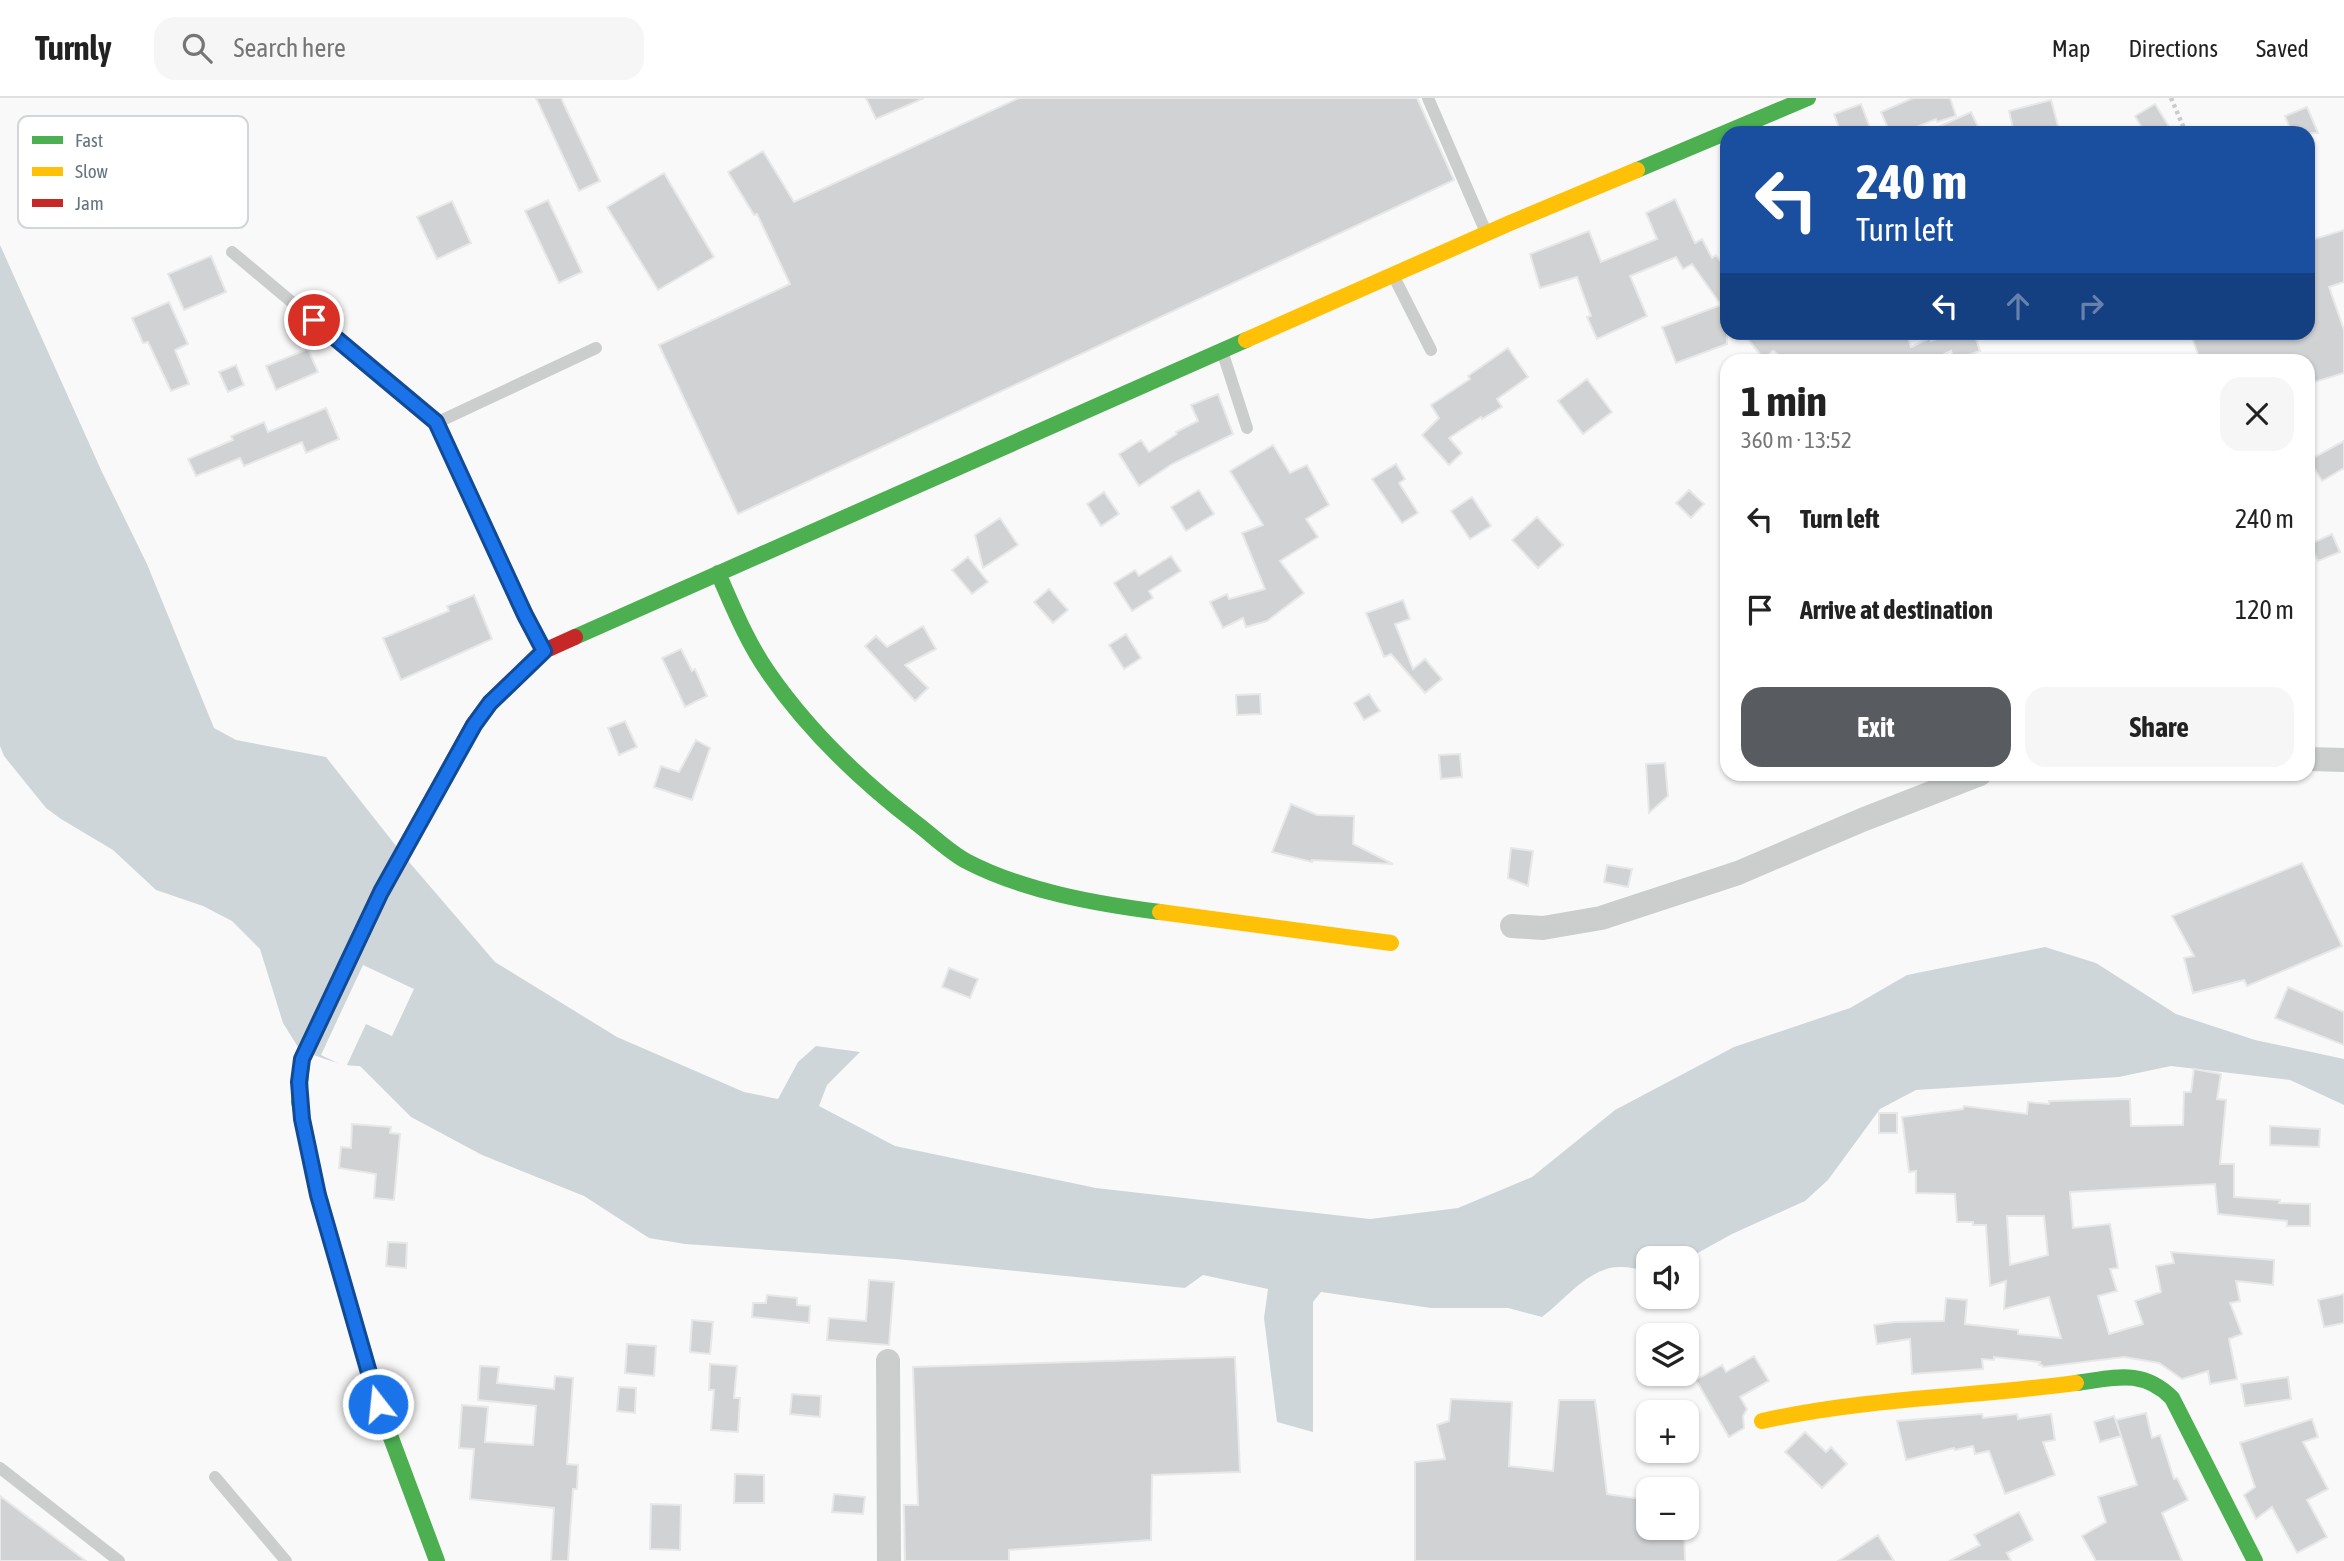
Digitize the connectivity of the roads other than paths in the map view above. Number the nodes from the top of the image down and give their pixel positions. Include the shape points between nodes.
1 (1428, 98) edge
2 (1808, 98) edge
3 (1742, 126) edge
4 (1720, 135) edge
5 (1486, 234) junction
6 (232, 252) dead end
7 (1393, 275) junction
8 (596, 348) dead end
9 (1431, 350) dead end
10 (1221, 351) junction
11 (436, 422) junction
12 (1247, 428) dead end
13 (718, 573) junction
14 (544, 651) junction
15 (2315, 759) edge
16 (2344, 760) edge
17 (1962, 781) edge
18 (1512, 926) dead end
19 (1391, 943) dead end
20 (888, 1361) dead end
21 (1762, 1421) dead end
22 (0, 1468) edge
23 (215, 1477) dead end
24 (119, 1561) edge
25 (286, 1561) edge
26 (437, 1561) edge
27 (889, 1561) edge
28 (2255, 1561) edge

1 - 5 lane
2 - 3 street
4 - 5 street
5 - 7 street
6 - 11 lane
7 - 9 lane
7 - 10 street
8 - 11 lane
10 - 12 lane
10 - 13 street
11 - 14 lane
13 - 14 street
13 - 19 street via 767,671 814,730 889,802 964,860 1042,890
14 - 26 street via 474,725 381,892 302,1059 299,1102 318,1195 378,1404
15 - 16 street
17 - 18 street via 1738,873 1601,918 1543,928
20 - 27 street
21 - 28 street via 1841,1406 2122,1377 2142,1379 2172,1398
22 - 24 lane
23 - 25 lane

